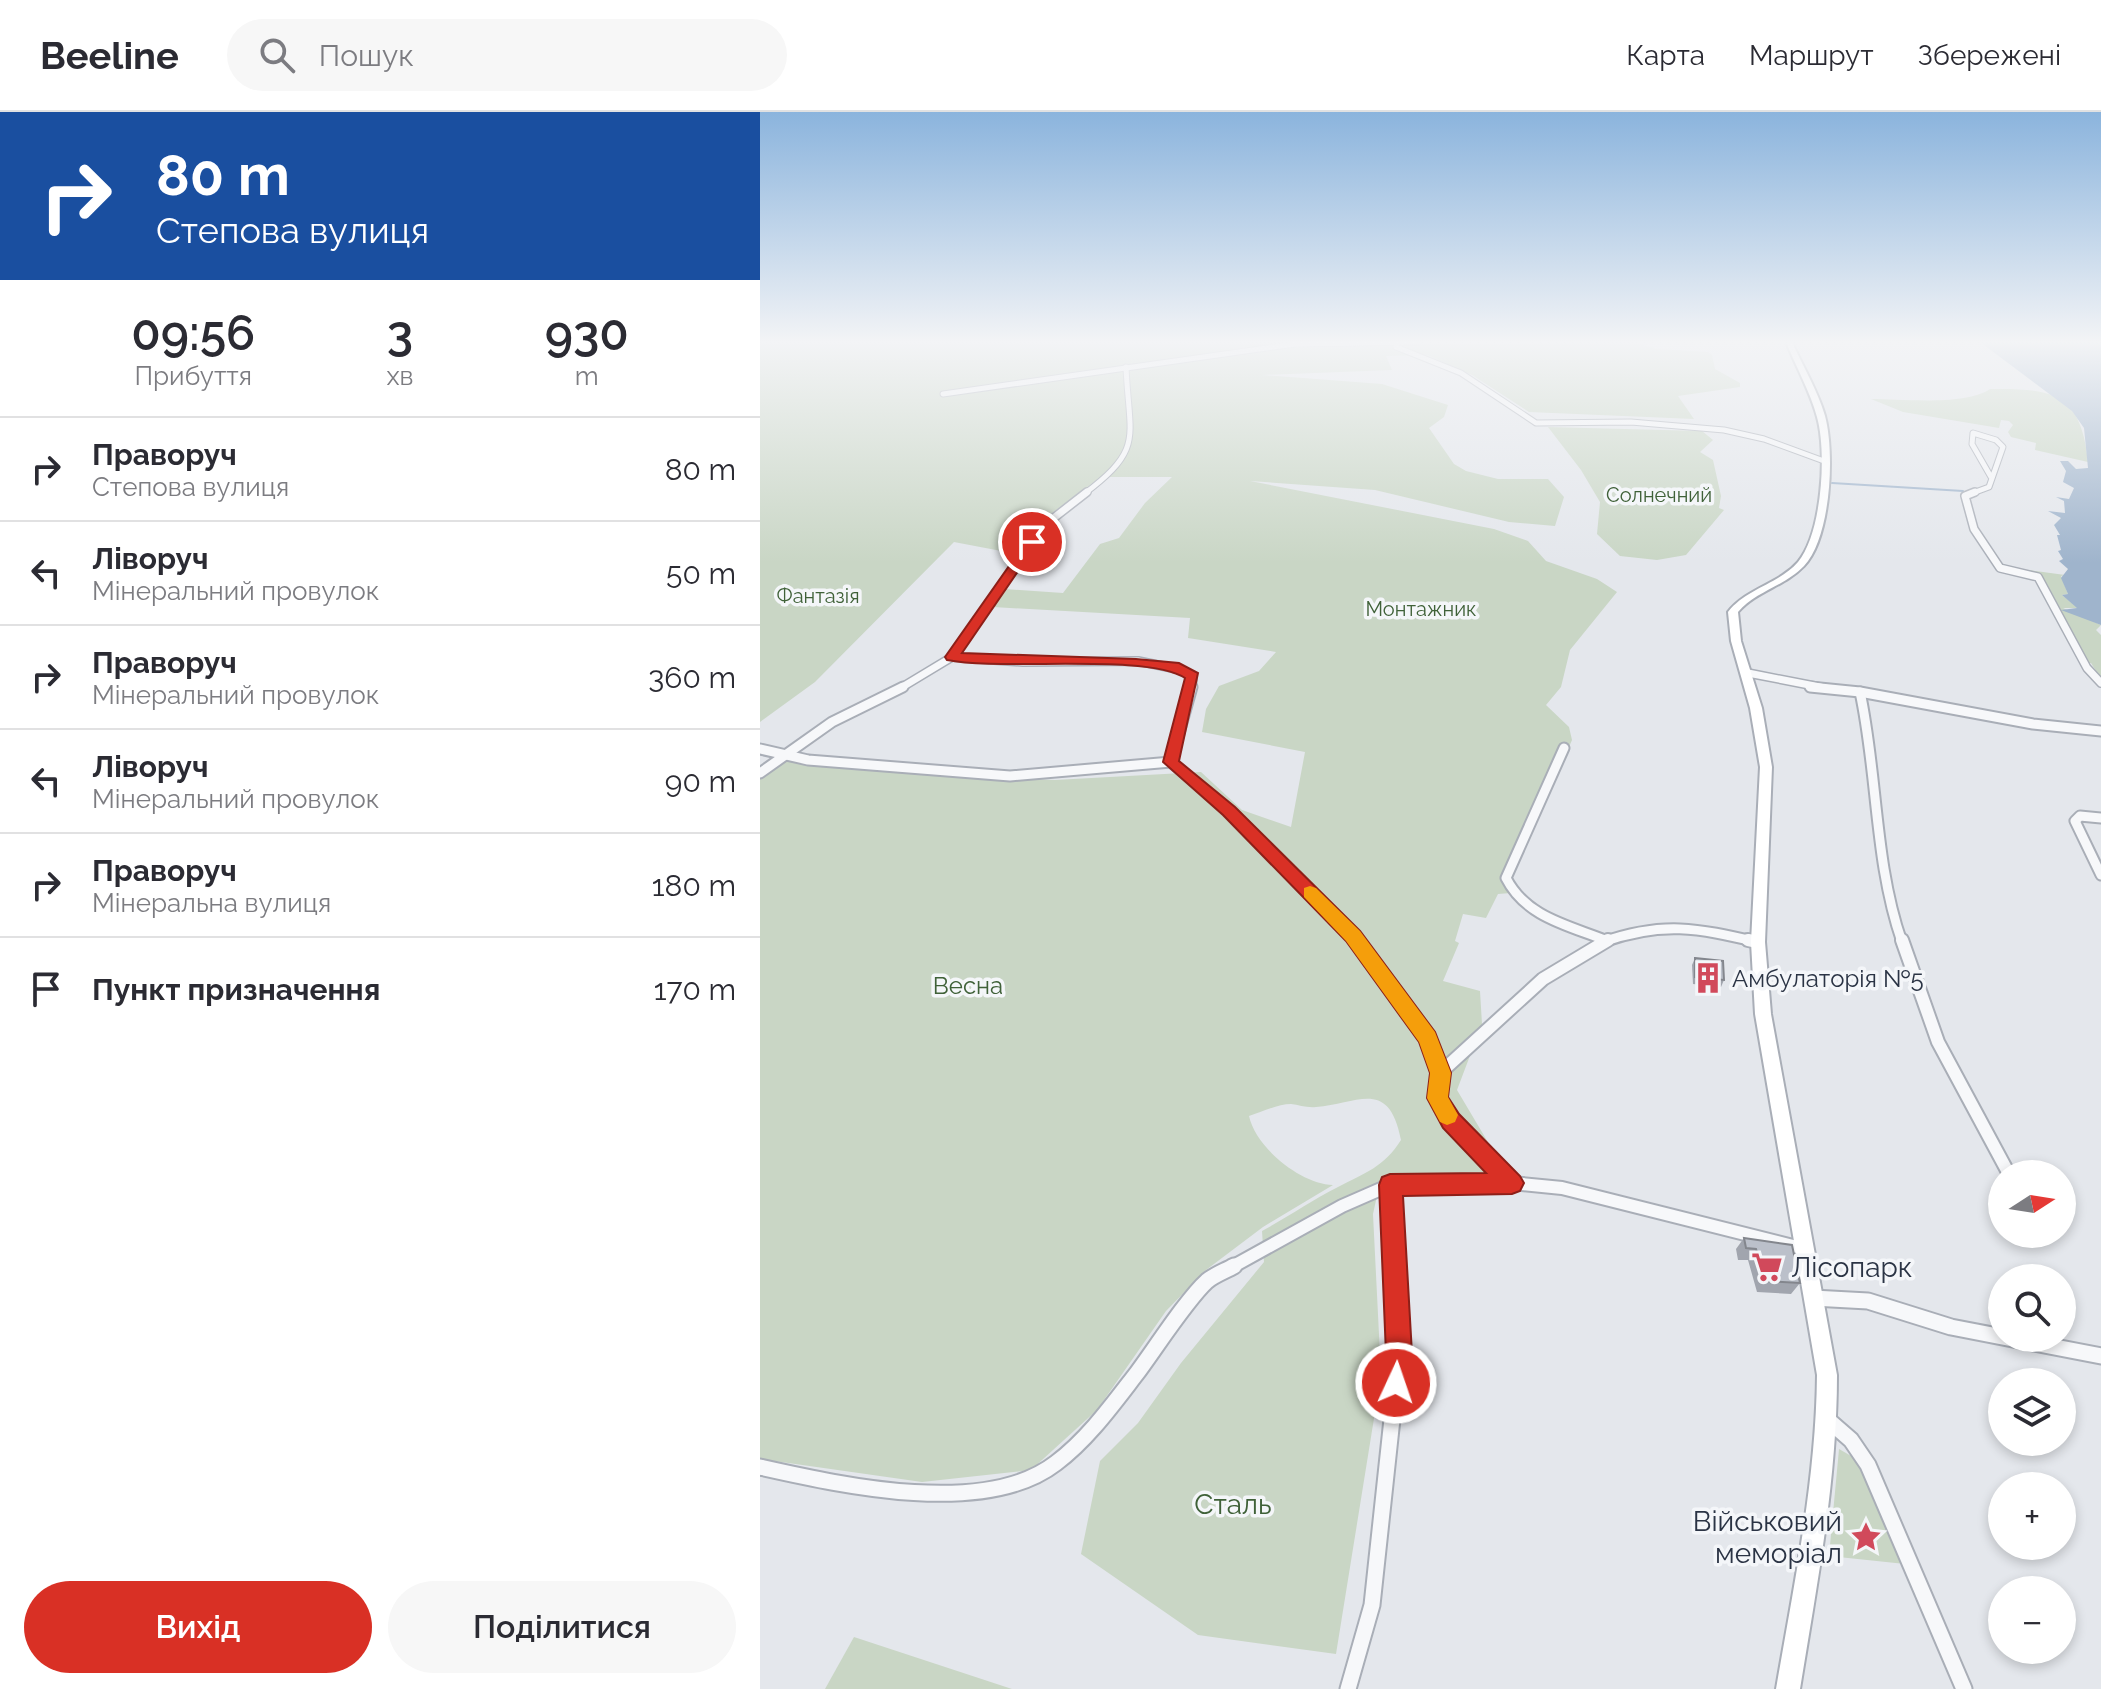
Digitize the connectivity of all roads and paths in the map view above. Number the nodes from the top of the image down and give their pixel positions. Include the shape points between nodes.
1 (1128, 416) edge
2 (1525, 416) edge
3 (1821, 416) edge
4 (1824, 461) junction
5 (1991, 477) junction
6 (952, 657) junction
7 (1748, 673) junction
8 (2101, 683) edge
9 (1860, 692) junction
10 (2101, 731) edge
11 (1564, 748) dead end
12 (760, 749) edge
13 (782, 756) junction
14 (1171, 762) junction
15 (760, 773) edge
16 (2101, 818) edge
17 (2101, 875) edge
18 (1605, 940) junction
19 (1758, 942) junction
20 (1440, 1073) junction
21 (2003, 1160) edge
22 (1512, 1183) junction
23 (1390, 1185) junction
24 (1803, 1249) junction
25 (1813, 1298) junction
26 (2101, 1356) edge
27 (1828, 1420) junction
28 (760, 1467) edge
29 (1348, 1689) edge
30 (1788, 1689) edge
31 (1964, 1689) edge

1 - 6 street via 1130,448 1117,469 1046,524
2 - 4 street via 1536,423 1620,422 1724,430
3 - 4 street
4 - 7 street via 1819,516 1804,561 1733,612 1736,641
5 - 5 street via 2003,444 1973,433 1972,444
5 - 8 street via 1989,487 1965,496 1980,541 2000,568 2038,577 2087,668
6 - 13 street via 832,722
6 - 14 street via 1179,667 1193,676 1192,691
7 - 9 street via 1812,688
7 - 19 street via 1766,767
9 - 10 street
9 - 21 street via 1887,899 1938,1042
11 - 18 street via 1506,878 1519,898 1541,914
12 - 13 street
13 - 14 street via 1010,776
13 - 15 street
14 - 20 street via 1229,811 1353,936 1428,1038
16 - 17 street via 2080,816 2075,821
18 - 19 street via 1668,926
18 - 20 street via 1548,975
19 - 24 street via 1763,1014
20 - 22 street via 1437,1098 1451,1121
22 - 23 street
22 - 24 street via 1562,1188
23 - 28 street via 1207,1281 1100,1421 1057,1463 1033,1478 973,1491 915,1494
23 - 29 street via 1398,1369 1372,1605
24 - 25 street
25 - 26 street via 1868,1301 1951,1327
25 - 27 street via 1827,1375
27 - 30 street
27 - 31 street via 1868,1465

